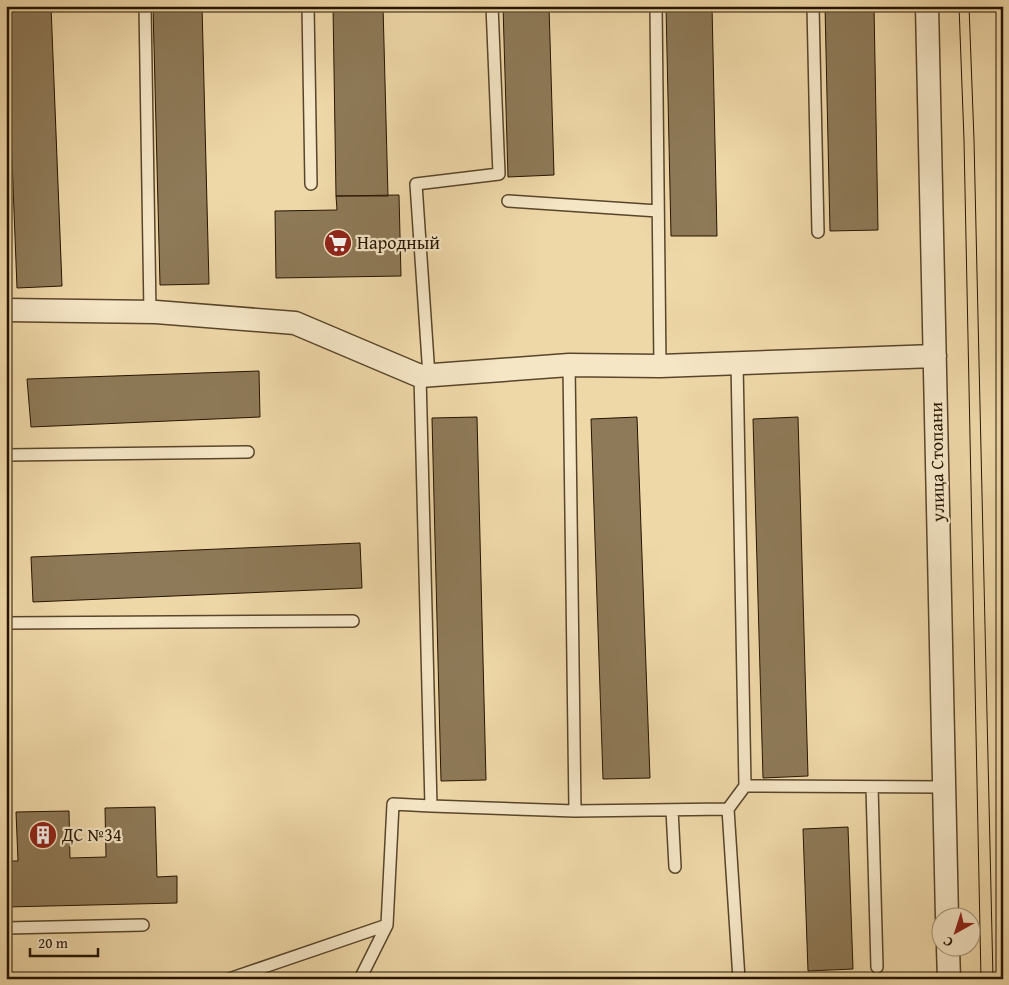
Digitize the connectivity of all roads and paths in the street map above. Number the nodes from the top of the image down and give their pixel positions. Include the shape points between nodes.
1 (145, 6) edge
2 (308, 6) edge
3 (492, 6) edge
4 (656, 6) edge
5 (813, 6) edge
6 (927, 6) edge
7 (311, 184) dead end
8 (508, 201) dead end
9 (658, 211) junction
10 (818, 232) dead end
11 (6, 310) edge
12 (150, 312) junction
13 (935, 356) junction
14 (737, 363) junction
15 (570, 365) junction
16 (660, 366) junction
17 (424, 376) junction
18 (248, 452) dead end
19 (6, 455) edge
20 (353, 621) dead end
21 (6, 623) edge
22 (745, 786) junction
23 (872, 787) junction
24 (944, 787) junction
25 (431, 806) junction
26 (728, 809) junction
27 (672, 810) junction
28 (575, 811) junction
29 (675, 867) dead end
30 (947, 908) edge
31 (143, 925) dead end
32 (387, 925) junction
33 (6, 928) edge
34 (948, 958) edge
35 (877, 967) dead end
36 (229, 979) edge
37 (360, 979) edge
38 (739, 979) edge
39 (949, 979) edge

1 - 12 lane
2 - 7 lane
3 - 17 lane via 499,174 416,184
4 - 9 lane
5 - 10 lane
6 - 13 street, улица Стопани
8 - 9 lane
9 - 16 lane
11 - 12 street
12 - 17 street via 295,323
13 - 14 street
13 - 24 street, улица Стопани
14 - 16 street
14 - 22 lane
15 - 16 street
15 - 17 street
15 - 28 lane
17 - 25 lane
18 - 19 lane
20 - 21 lane
22 - 23 lane
22 - 26 lane
23 - 24 lane
23 - 35 lane
24 - 30 street, улица Стопани
25 - 28 lane
25 - 32 lane via 393,804
26 - 27 lane
26 - 38 lane
27 - 28 lane
27 - 29 lane
31 - 33 lane
32 - 36 lane
32 - 37 lane
34 - 39 street

